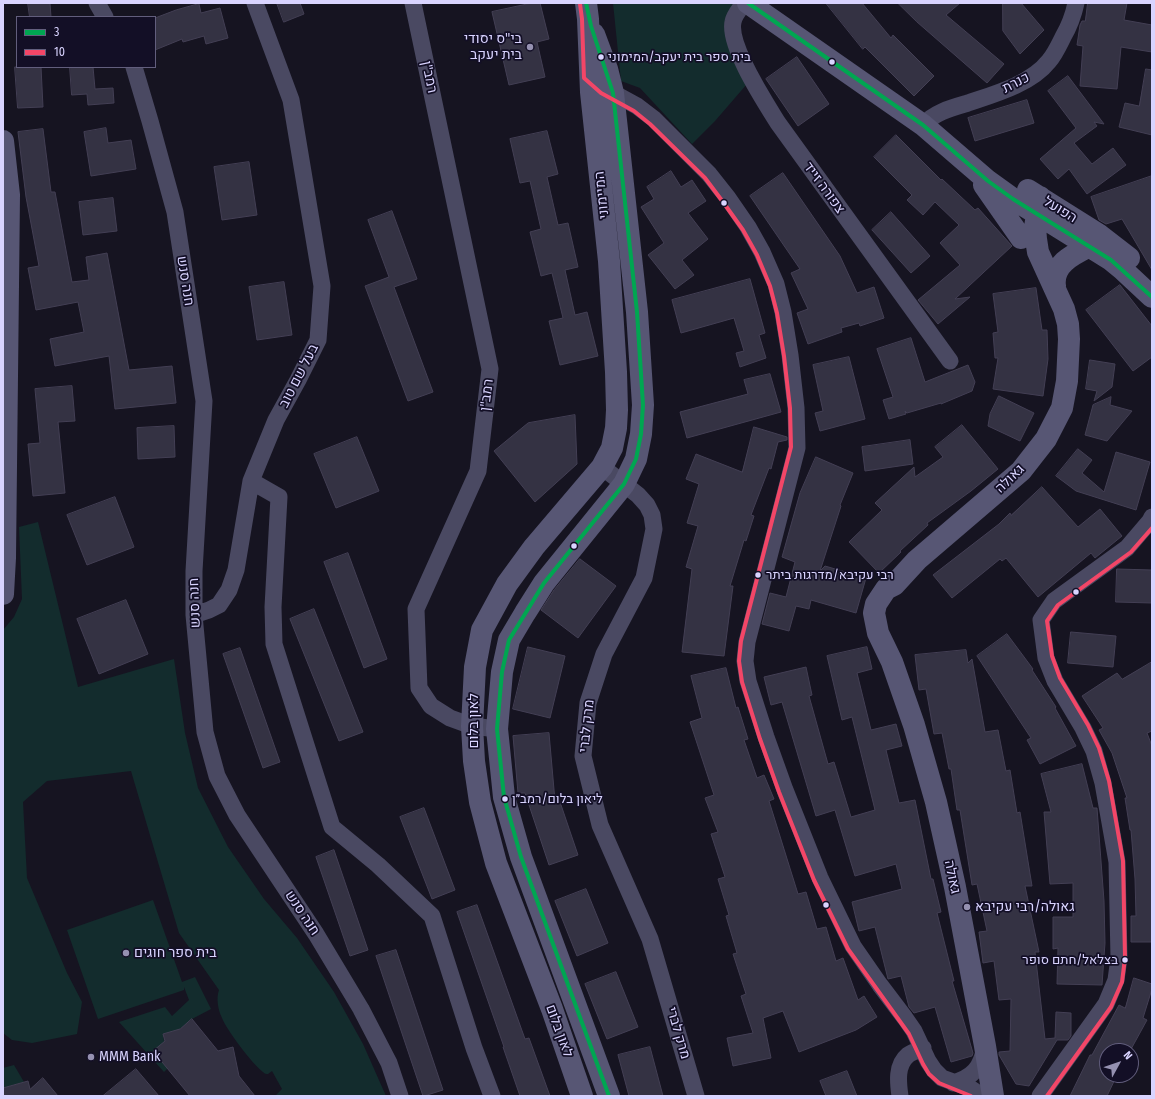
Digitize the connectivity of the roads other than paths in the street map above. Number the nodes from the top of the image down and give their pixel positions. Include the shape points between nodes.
1 (97, 3) edge
2 (255, 3) edge
3 (413, 3) edge
4 (744, 3) edge
5 (748, 3) edge
6 (1076, 3) edge
7 (587, 11) edge
8 (104, 16) edge
9 (134, 68) edge
10 (589, 75) junction
11 (613, 93) junction
12 (922, 125) junction
13 (3, 141) edge
14 (965, 162) junction
15 (1034, 206) junction
16 (1021, 238) junction
17 (1088, 247) junction
18 (1152, 278) edge
19 (1055, 286) junction
20 (1152, 297) edge
21 (1069, 339) junction
22 (950, 361) dead end
23 (641, 368) joint
24 (616, 372) joint
25 (602, 467) junction
26 (250, 480) junction
27 (624, 484) junction
28 (1152, 518) edge
29 (4, 562) edge
30 (3, 594) edge
31 (194, 615) junction
32 (472, 726) junction
33 (497, 730) junction
34 (985, 1046) junction
35 (923, 1048) junction
36 (953, 1083) junction
37 (400, 1096) edge
38 (492, 1096) edge
39 (582, 1096) edge
40 (608, 1096) edge
41 (696, 1096) edge
42 (900, 1096) edge
43 (982, 1096) edge
44 (993, 1096) edge
45 (1040, 1096) edge

1 - 8 street
2 - 26 street, בעל שם טוב via 291,100 322,286 318,340 276,420
3 - 32 street, רמב"ן via 490,369 478,471 416,609 419,688 432,706 450,718
4 - 22 street, צפורה זייד via 733,21 732,29 745,67 763,100
5 - 12 street, הפועל
6 - 12 street, כנרת via 1072,20 1059,46 1040,70 1006,89 941,112
7 - 10 street, המיימוני
7 - 11 street, המיימוני
9 - 31 street, חנה סנש via 175,212 204,401 194,571
10 - 11 street
10 - 24 street, המיימוני via 609,261
11 - 23 street, המיימוני
11 - 35 street via 654,119 709,174 748,227 776,284 790,355 796,408 797,448 747,642 745,661 748,681 785,790 820,878 853,946 905,1018
12 - 14 street, הפועל
13 - 29 street via 9,195
14 - 15 street, הפועל
14 - 16 street
15 - 16 street via 1020,224
15 - 17 street, הפועל
15 - 18 street, הפועל via 1098,234
15 - 19 street, גאולה via 1038,252
16 - 21 street via 1026,255
17 - 19 street via 1069,257 1056,270
17 - 20 street, הפועל via 1111,260
19 - 21 street, גאולה via 1066,316
21 - 34 street, גאולה via 1067,381 1062,408 1046,439 1021,471 917,560 894,585 886,589 880,596 874,612 878,633 892,662 914,726 936,802
23 - 27 street, לאון בלום via 641,434 636,459
24 - 25 street, לאון בלום via 616,428 612,448
25 - 27 street, מרק לברי
25 - 32 street, לאון בלום via 511,578 482,630 475,667
26 - 31 street, בעל שם טוב via 236,570 229,590 219,605
26 - 38 street via 279,497 273,607 274,644 332,828 378,865 432,916
27 - 33 street, לאון בלום via 544,582 509,640 502,672
27 - 41 street, מרק לברי via 647,505 654,529 644,578 604,654 588,703 583,756 600,825 650,939
28 - 45 street via 1127,548 1054,601 1041,620 1046,658 1094,751 1103,783 1116,862 1119,958 1116,980 1106,1004
29 - 30 street
31 - 37 street, חנה סנש via 205,732 217,776 237,815 316,934 360,1008 389,1063
32 - 33 street, רמב"ן
32 - 39 street, לאון בלום via 480,802 496,863
33 - 40 street, לאון בלום via 504,797 521,857
34 - 36 street via 980,1064 975,1071
34 - 44 street, גאולה
35 - 36 street via 934,1070 942,1078
35 - 42 street via 909,1054 902,1062 897,1078
36 - 43 street via 970,1088

